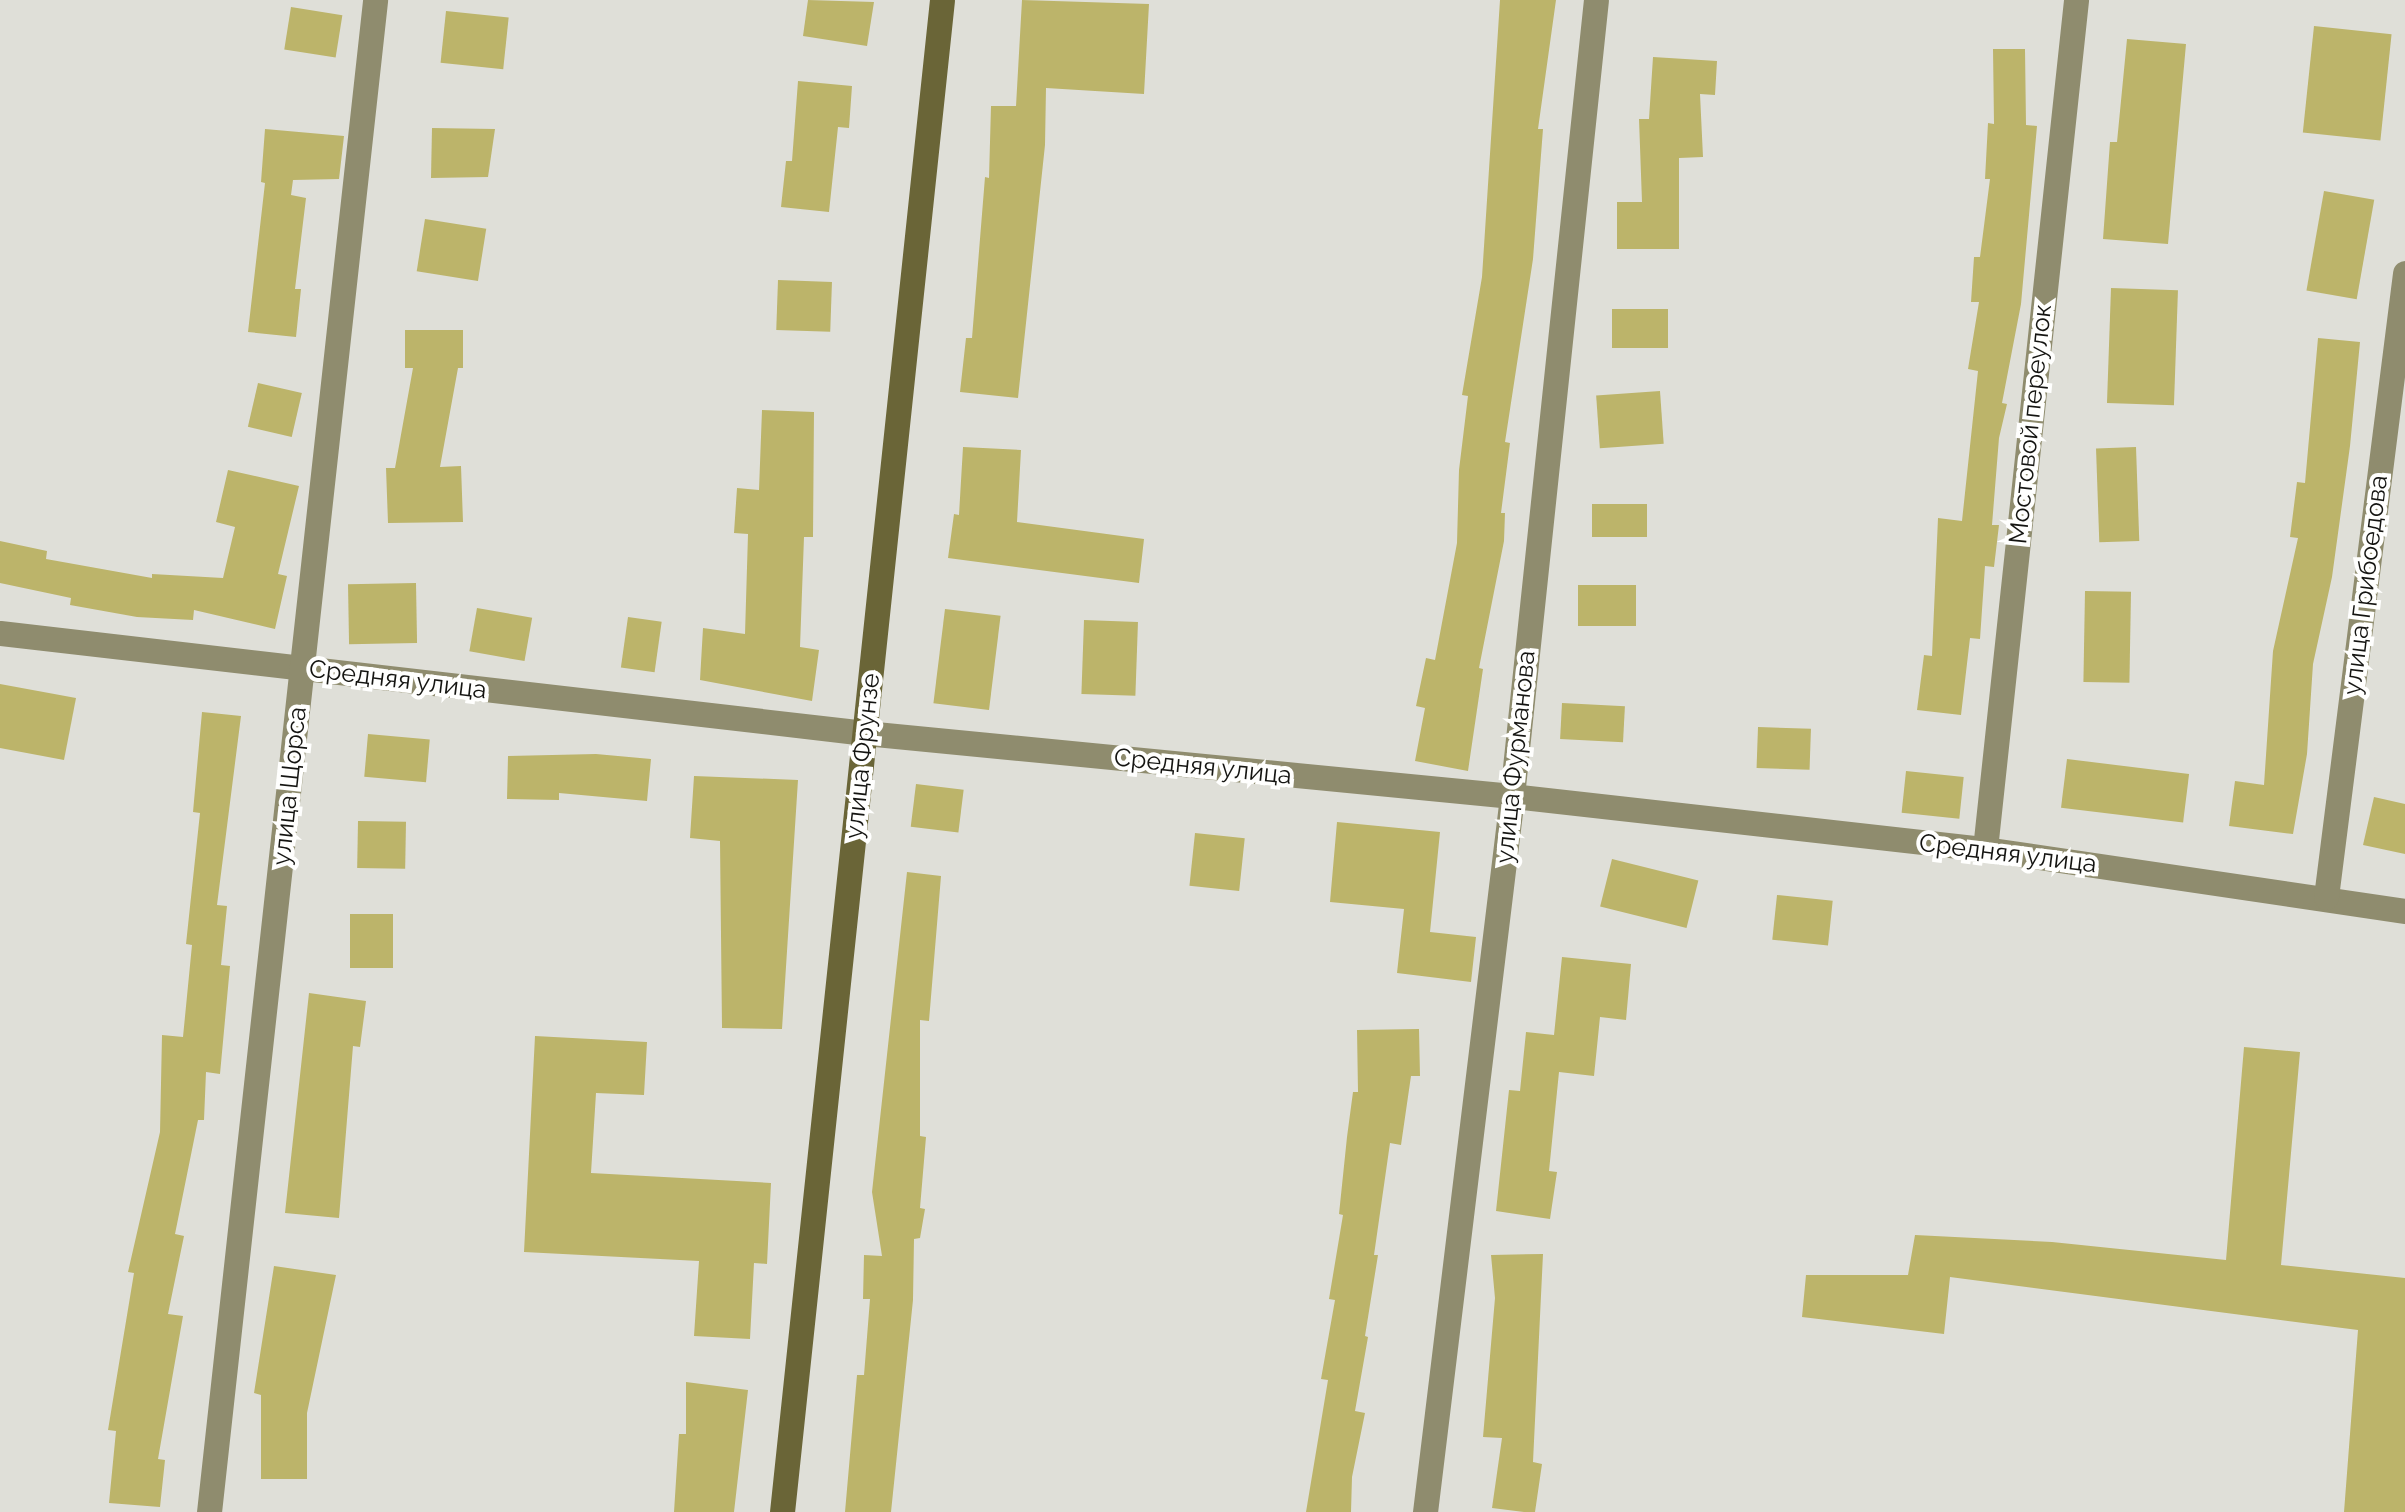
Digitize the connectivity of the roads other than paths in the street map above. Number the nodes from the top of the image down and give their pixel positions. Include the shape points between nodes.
1 (375, 0) edge
2 (942, 0) edge
3 (1596, 0) edge
4 (2076, 0) edge
5 (2405, 273) edge
6 (0, 632) edge
7 (302, 668) junction
8 (865, 734) junction
9 (1512, 796) junction
10 (1985, 848) junction
11 (2326, 898) junction
12 (2405, 911) edge
13 (209, 1512) edge
14 (782, 1512) edge
15 (1425, 1512) edge

1 - 7 street, улица Щорса
2 - 8 street, улица Фрунзе
3 - 9 street, улица Фурманова
4 - 10 street, Мостовой переулок
5 - 11 street, улица Грибоедова
6 - 7 street, Средняя улица
7 - 8 street, Средняя улица
7 - 13 street, улица Щорса
8 - 9 street, Средняя улица
8 - 14 street, улица Фрунзе
9 - 10 street, Средняя улица
9 - 15 street, улица Фурманова
10 - 11 street, Средняя улица
11 - 12 street, Средняя улица

